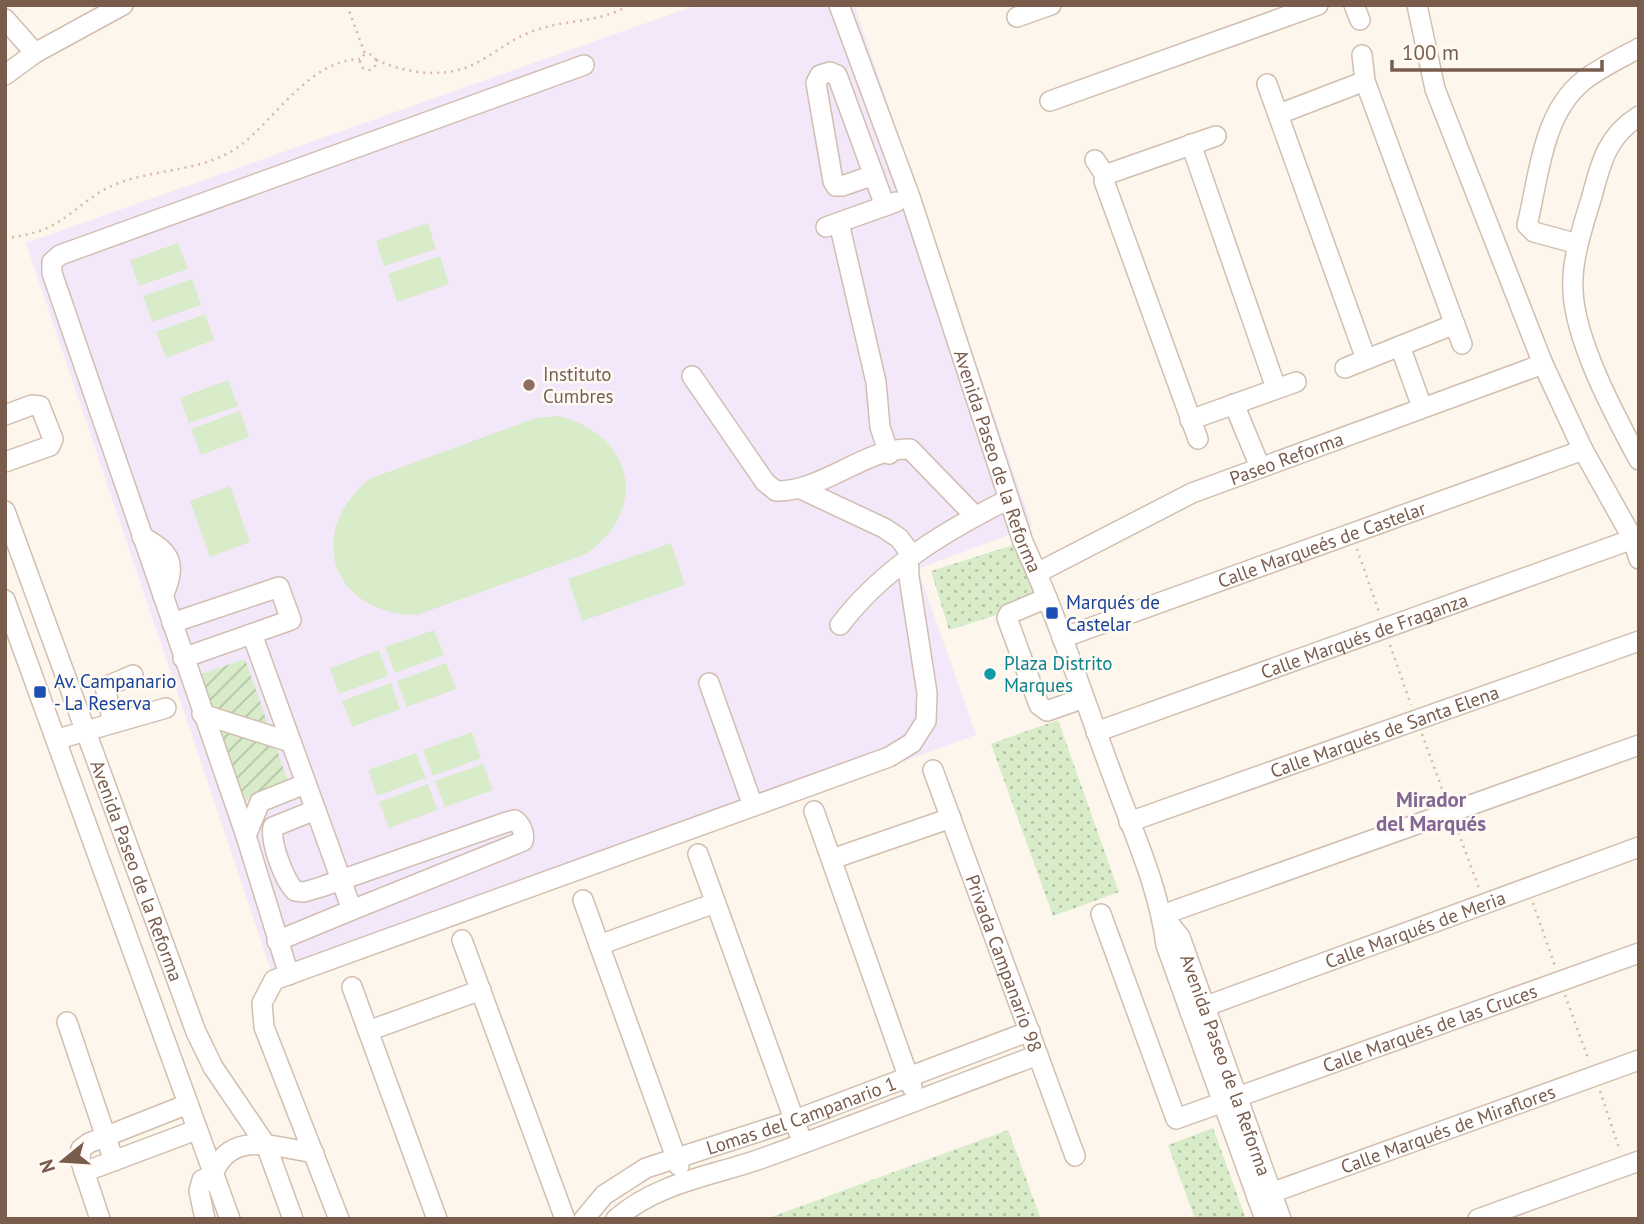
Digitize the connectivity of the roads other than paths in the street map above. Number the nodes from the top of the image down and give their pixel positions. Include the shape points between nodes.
1 (123, 5) edge
2 (839, 5) edge
3 (1051, 5) edge
4 (1318, 5) edge
5 (1417, 5) edge
6 (1017, 17) dead end
7 (5, 19) edge
8 (1639, 47) edge
9 (35, 53) junction
10 (1362, 55) dead end
11 (584, 65) dead end
12 (5, 75) edge
13 (1365, 80) junction
14 (1267, 84) dead end
15 (1050, 101) dead end
16 (1279, 114) junction
17 (1639, 117) edge
18 (1216, 136) dead end
19 (1191, 144) junction
20 (874, 175) junction
21 (910, 197) junction
22 (885, 206) junction
23 (1578, 244) junction
24 (1455, 324) junction
25 (1462, 344) dead end
26 (1400, 346) junction
27 (1366, 359) junction
28 (1543, 364) junction
29 (1345, 368) dead end
30 (692, 376) dead end
31 (1296, 382) dead end
32 (1276, 388) junction
33 (1234, 404) junction
34 (1422, 407) junction
35 (5, 415) edge
36 (1190, 420) junction
37 (1198, 439) dead end
38 (1583, 450) junction
39 (889, 454) junction
40 (1639, 460) edge
41 (5, 462) edge
42 (1260, 467) junction
43 (801, 489) junction
44 (1009, 499) junction
45 (5, 511) edge
46 (975, 516) junction
47 (1633, 539) junction
48 (909, 557) junction
49 (1639, 559) edge
50 (1037, 573) junction
51 (1047, 598) junction
52 (5, 600) edge
53 (172, 623) junction
54 (840, 625) dead end
55 (252, 634) junction
56 (50, 636) junction
57 (1062, 639) junction
58 (1639, 641) edge
59 (23, 646) junction
60 (183, 658) junction
61 (133, 675) dead end
62 (709, 684) dead end
63 (1084, 698) junction
64 (166, 708) dead end
65 (202, 714) junction
66 (113, 723) junction
67 (85, 731) junction
68 (1096, 732) junction
69 (58, 739) junction
70 (290, 742) junction
71 (1639, 745) edge
72 (933, 770) dead end
73 (305, 784) junction
74 (753, 806) junction
75 (315, 810) junction
76 (814, 811) dead end
77 (951, 818) junction
78 (1129, 822) junction
79 (246, 836) junction
80 (1639, 847) edge
81 (698, 854) dead end
82 (832, 859) junction
83 (340, 880) junction
84 (583, 900) dead end
85 (715, 903) junction
86 (352, 910) junction
87 (1101, 914) dead end
88 (1162, 915) junction
89 (462, 940) dead end
90 (277, 941) junction
91 (599, 945) junction
92 (1639, 953) edge
93 (289, 975) junction
94 (352, 987) dead end
95 (481, 990) junction
96 (1197, 1009) junction
97 (67, 1022) dead end
98 (368, 1031) junction
99 (1030, 1031) junction
100 (1038, 1055) junction
101 (1639, 1060) edge
102 (908, 1077) junction
103 (916, 1100) junction
104 (1230, 1100) junction
105 (188, 1104) junction
106 (795, 1121) junction
107 (196, 1130) junction
108 (106, 1137) junction
109 (802, 1144) junction
110 (267, 1145) junction
111 (314, 1153) junction
112 (1076, 1156) dead end
113 (676, 1157) junction
114 (114, 1161) junction
115 (1632, 1164) edge
116 (84, 1172) junction
117 (213, 1175) junction
118 (683, 1180) junction
119 (1265, 1195) junction
120 (100, 1219) edge
121 (205, 1219) edge
122 (230, 1219) edge
123 (293, 1219) edge
124 (339, 1219) edge
125 (437, 1219) edge
126 (565, 1219) edge
127 (584, 1219) edge
128 (616, 1219) edge
129 (1265, 1219) edge
130 (1281, 1219) edge
131 (1478, 1219) edge

1 - 9 street
2 - 21 street, Avenida Paseo de la Reforma
3 - 6 street
4 - 15 street
5 - 28 street via 1435,89
7 - 9 street
8 - 23 street via 1583,81 1564,100 1551,124 1527,225 1534,232
9 - 12 street
10 - 13 street
11 - 53 street via 60,254 52,262
13 - 16 street
13 - 24 street
14 - 16 street
16 - 27 street
17 - 23 street via 1604,150
18 - 19 street
19 - 32 street
19 - 36 street via 1100,168
20 - 20 street via 842,186 833,181 816,83 820,75 837,75
20 - 22 street
21 - 22 street
21 - 44 street, Avenida Paseo de la Reforma
22 - 39 street via 832,225 876,382 878,417
23 - 40 street via 1573,291 1580,329 1614,414
24 - 25 street
24 - 26 street
26 - 27 street
26 - 34 street
27 - 29 street
28 - 34 street, Paseo Reforma
28 - 38 street
30 - 43 street via 765,482 776,491
31 - 32 street
32 - 33 street
33 - 36 street
33 - 42 street
34 - 42 street, Paseo Reforma
35 - 41 street via 40,406 53,439 50,446
36 - 37 street
38 - 47 street
38 - 57 street, Calle Marqueés de Castelar
39 - 43 street
39 - 46 street via 911,449
42 - 50 street, Paseo Reforma via 1157,510
43 - 48 street via 884,528 899,538
44 - 46 street
44 - 50 street, Avenida Paseo de la Reforma
45 - 56 street, Avenida Paseo de la Reforma
46 - 48 street
47 - 49 street
47 - 68 street, Calle Marqués de Fraganza
48 - 54 street via 869,590
48 - 74 street via 927,692 926,721 912,743 889,757
50 - 51 street, Avenida Paseo de la Reforma
51 - 57 street, Avenida Paseo de la Reforma
51 - 63 street via 1007,618 1039,705 1047,711
52 - 59 street, Avenida Paseo de la Reforma
53 - 55 street via 279,587 291,620
53 - 60 street
55 - 60 street
55 - 70 street
56 - 59 street
56 - 67 street, Avenida Paseo de la Reforma
57 - 63 street, Avenida Paseo de la Reforma
58 - 78 street, Calle Marqués de Santa Elena
59 - 69 street, Avenida Paseo de la Reforma
60 - 65 street
61 - 66 street via 104,687
62 - 74 street
63 - 68 street, Avenida Paseo de la Reforma
64 - 66 street
65 - 70 street
65 - 79 street
66 - 67 street
67 - 69 street
67 - 110 street, Avenida Paseo de la Reforma via 196,1032
68 - 78 street, Avenida Paseo de la Reforma
69 - 105 street, Avenida Paseo de la Reforma
70 - 73 street
71 - 88 street
72 - 77 street, Privada Campanario 98
73 - 75 street
73 - 79 street via 260,802
74 - 93 street
75 - 83 street
75 - 83 street via 273,827 280,858 295,891
76 - 82 street
77 - 82 street
77 - 99 street, Privada Campanario 98
78 - 88 street, Avenida Paseo de la Reforma
79 - 90 street
80 - 96 street, Calle Marqués de Meria
81 - 85 street
82 - 102 street
83 - 86 street
83 - 86 street via 507,822 519,823 523,841
84 - 91 street
85 - 91 street
85 - 106 street
86 - 90 street
87 - 104 street, Calle Marqués de las Cruces via 1176,1119
88 - 96 street, Avenida Paseo de la Reforma via 1166,945
89 - 95 street
90 - 93 street
91 - 113 street
92 - 104 street, Calle Marqués de las Cruces
93 - 111 street via 268,987 261,1013
94 - 98 street
95 - 98 street
95 - 126 street
96 - 104 street, Avenida Paseo de la Reforma
97 - 108 street
98 - 125 street
99 - 100 street, Privada Campanario 98
99 - 102 street, Lomas del Campanario 1
100 - 103 street, Lomas del Campanario 1
100 - 112 street, Privada Campanario 98
101 - 119 street, Calle Marqués de Miraflores
102 - 103 street
102 - 106 street, Lomas del Campanario 1
103 - 109 street, Lomas del Campanario 1
104 - 119 street, Avenida Paseo de la Reforma
105 - 107 street, Avenida Paseo de la Reforma
105 - 108 street
106 - 109 street
106 - 113 street, Lomas del Campanario 1
107 - 114 street
107 - 117 street, Avenida Paseo de la Reforma
108 - 114 street
108 - 116 street via 81,1150
109 - 118 street, Lomas del Campanario 1 via 740,1167
110 - 111 street
110 - 117 street via 231,1148 218,1160
110 - 123 street, Avenida Paseo de la Reforma
111 - 124 street
113 - 118 street
113 - 127 street, Lomas del Campanario 1 via 646,1168 604,1195
114 - 116 street
115 - 131 street
116 - 120 street
117 - 121 street via 202,1180 199,1191
117 - 122 street, Avenida Paseo de la Reforma
118 - 128 street, Lomas del Campanario 1
119 - 129 street, Avenida Paseo de la Reforma
119 - 130 street, Avenida Paseo de la Reforma

